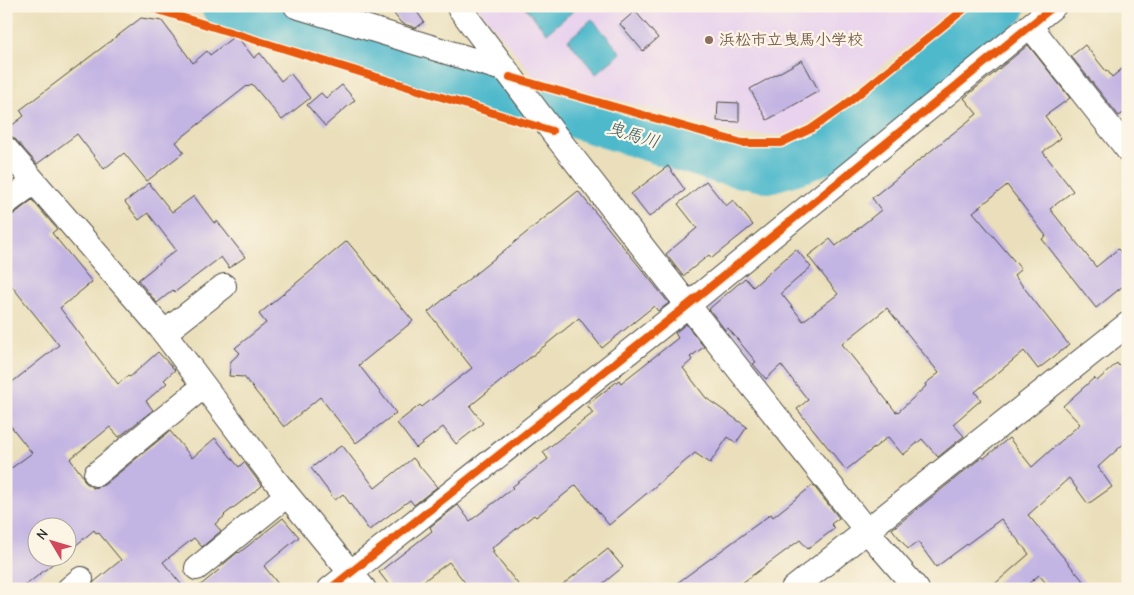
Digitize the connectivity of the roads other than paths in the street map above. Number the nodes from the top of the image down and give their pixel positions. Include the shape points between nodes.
1 (296, 6) edge
2 (458, 6) edge
3 (1054, 6) edge
4 (1030, 26) junction
5 (509, 74) junction
6 (6, 149) edge
7 (1128, 150) edge
8 (34, 182) junction
9 (6, 203) edge
10 (224, 286) dead end
11 (688, 305) junction
12 (1128, 324) edge
13 (164, 333) junction
14 (204, 386) junction
15 (96, 474) dead end
16 (287, 495) junction
17 (866, 530) junction
18 (197, 568) dead end
19 (357, 581) edge
20 (330, 589) edge
21 (793, 589) edge
22 (917, 589) edge

1 - 5 street
2 - 5 street
3 - 4 street
4 - 7 street
4 - 11 street
5 - 11 street
6 - 8 street
8 - 9 street
8 - 13 street
10 - 13 street
11 - 17 street
11 - 19 street
12 - 17 street
13 - 14 street
14 - 15 street
14 - 16 street
16 - 18 street
16 - 19 street
17 - 21 street
17 - 22 street
19 - 20 street

